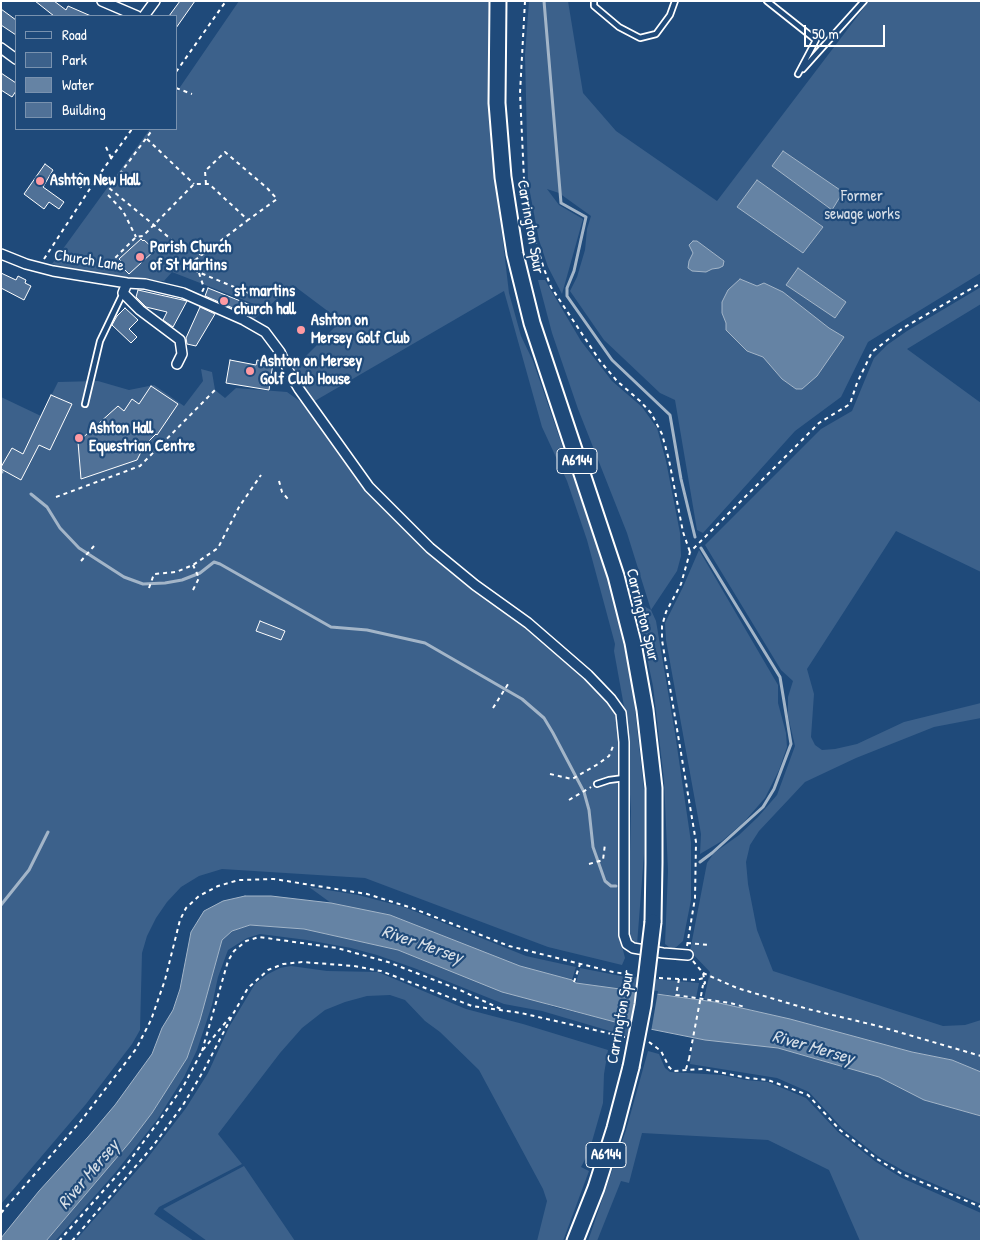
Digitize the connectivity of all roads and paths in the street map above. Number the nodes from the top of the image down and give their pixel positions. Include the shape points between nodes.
1 (102, 1) edge
2 (155, 1) edge
3 (226, 1) edge
4 (498, 1) edge
5 (525, 1) edge
6 (594, 1) edge
7 (675, 1) edge
8 (767, 1) edge
9 (864, 1) edge
10 (135, 15) edge
11 (145, 15) edge
12 (1, 48) edge
13 (15, 58) edge
14 (178, 69) edge
15 (178, 89) edge
16 (192, 94) dead end
17 (131, 130) edge
18 (152, 130) edge
19 (146, 138) junction
20 (106, 147) dead end
21 (111, 158) junction
22 (97, 178) junction
23 (194, 184) junction
24 (206, 184) junction
25 (110, 188) junction
26 (108, 195) dead end
27 (248, 220) junction
28 (154, 225) junction
29 (136, 237) junction
30 (1, 254) edge
31 (202, 255) junction
32 (38, 268) junction
33 (103, 270) dead end
34 (199, 272) junction
35 (127, 283) junction
36 (981, 283) edge
37 (204, 288) dead end
38 (123, 293) junction
39 (251, 294) dead end
40 (177, 364) dead end
41 (215, 390) dead end
42 (85, 404) dead end
43 (261, 475) dead end
44 (279, 481) dead end
45 (56, 498) dead end
46 (288, 499) dead end
47 (94, 546) dead end
48 (690, 552) junction
49 (81, 561) dead end
50 (193, 565) junction
51 (149, 588) dead end
52 (193, 590) dead end
53 (510, 681) dead end
54 (493, 708) dead end
55 (615, 740) dead end
56 (550, 774) dead end
57 (624, 778) junction
58 (597, 784) dead end
59 (587, 788) dead end
60 (569, 800) dead end
61 (605, 844) dead end
62 (589, 864) dead end
63 (687, 943) junction
64 (710, 944) dead end
65 (688, 955) junction
66 (580, 964) junction
67 (612, 972) dead end
68 (703, 973) junction
69 (574, 982) dead end
70 (704, 982) junction
71 (744, 1008) dead end
72 (504, 1011) junction
73 (233, 1014) junction
74 (632, 1038) dead end
75 (641, 1040) dead end
76 (202, 1051) junction
77 (981, 1056) edge
78 (686, 1069) junction
79 (981, 1208) edge
80 (1, 1213) edge
81 (59, 1241) edge
82 (72, 1241) edge
83 (574, 1241) edge

1 - 10 street
2 - 11 street
3 - 14 path
4 - 83 main road, Carrington Spur / A6144, bridge via 497,103 503,177 515,254 532,323 616,576 633,643 654,788 653,922 643,1005 615,1128
5 - 48 path via 520,93 524,179 531,226 551,287 600,361 651,413 662,434
6 - 7 lane via 594,6 640,38 656,34 670,15
8 - 9 lane via 816,40 798,74
12 - 13 street
15 - 16 path
17 - 21 path
18 - 19 path
19 - 23 path
19 - 25 path
20 - 21 path
21 - 22 path
22 - 25 path
22 - 32 path
23 - 24 path
23 - 28 path
24 - 27 path
24 - 27 path via 205,171 225,152 277,199
25 - 28 path
26 - 29 path via 123,211
27 - 31 path
28 - 29 path via 143,236
28 - 31 path via 178,245
29 - 33 path
30 - 32 street, Church Lane
31 - 34 path via 186,267
32 - 35 street, Church Lane
34 - 37 path
34 - 39 path
35 - 38 street
35 - 57 street, Church Lane via 183,293 265,332 306,399 369,487 407,526 476,585 528,623 611,699 621,713
36 - 48 path via 903,328 872,352 850,404 819,423
38 - 40 street via 180,340 182,354
38 - 42 lane via 100,341
41 - 45 path via 140,466
43 - 50 path via 239,507 218,548
44 - 46 path
47 - 49 path
48 - 63 path via 681,584 662,626 696,842 695,898
50 - 51 path via 176,572 154,574
50 - 52 path via 199,578
53 - 54 path
55 - 56 path via 609,756 572,779
57 - 58 lane
57 - 65 street, Church Lane via 623,930 626,940 629,946 642,950
59 - 60 path
61 - 62 path via 603,860
63 - 64 path
63 - 65 path
65 - 68 path
66 - 67 path
66 - 69 path
66 - 80 path via 509,946 367,894 274,880 239,880 218,886 199,896 186,908 151,1020 136,1049 80,1122
68 - 70 path
68 - 77 path via 737,988
70 - 71 path via 679,979 676,995
70 - 78 path, bridge
72 - 73 path via 457,1002 381,971 302,962 268,970 248,988
72 - 74 path
72 - 76 path via 388,962 337,948 259,937 246,941 228,961
73 - 76 path
73 - 82 path via 178,1112
75 - 78 path via 661,1051 672,1070
76 - 81 path via 159,1121
78 - 79 path via 703,1068 768,1080 808,1095 840,1130 877,1159 902,1174

